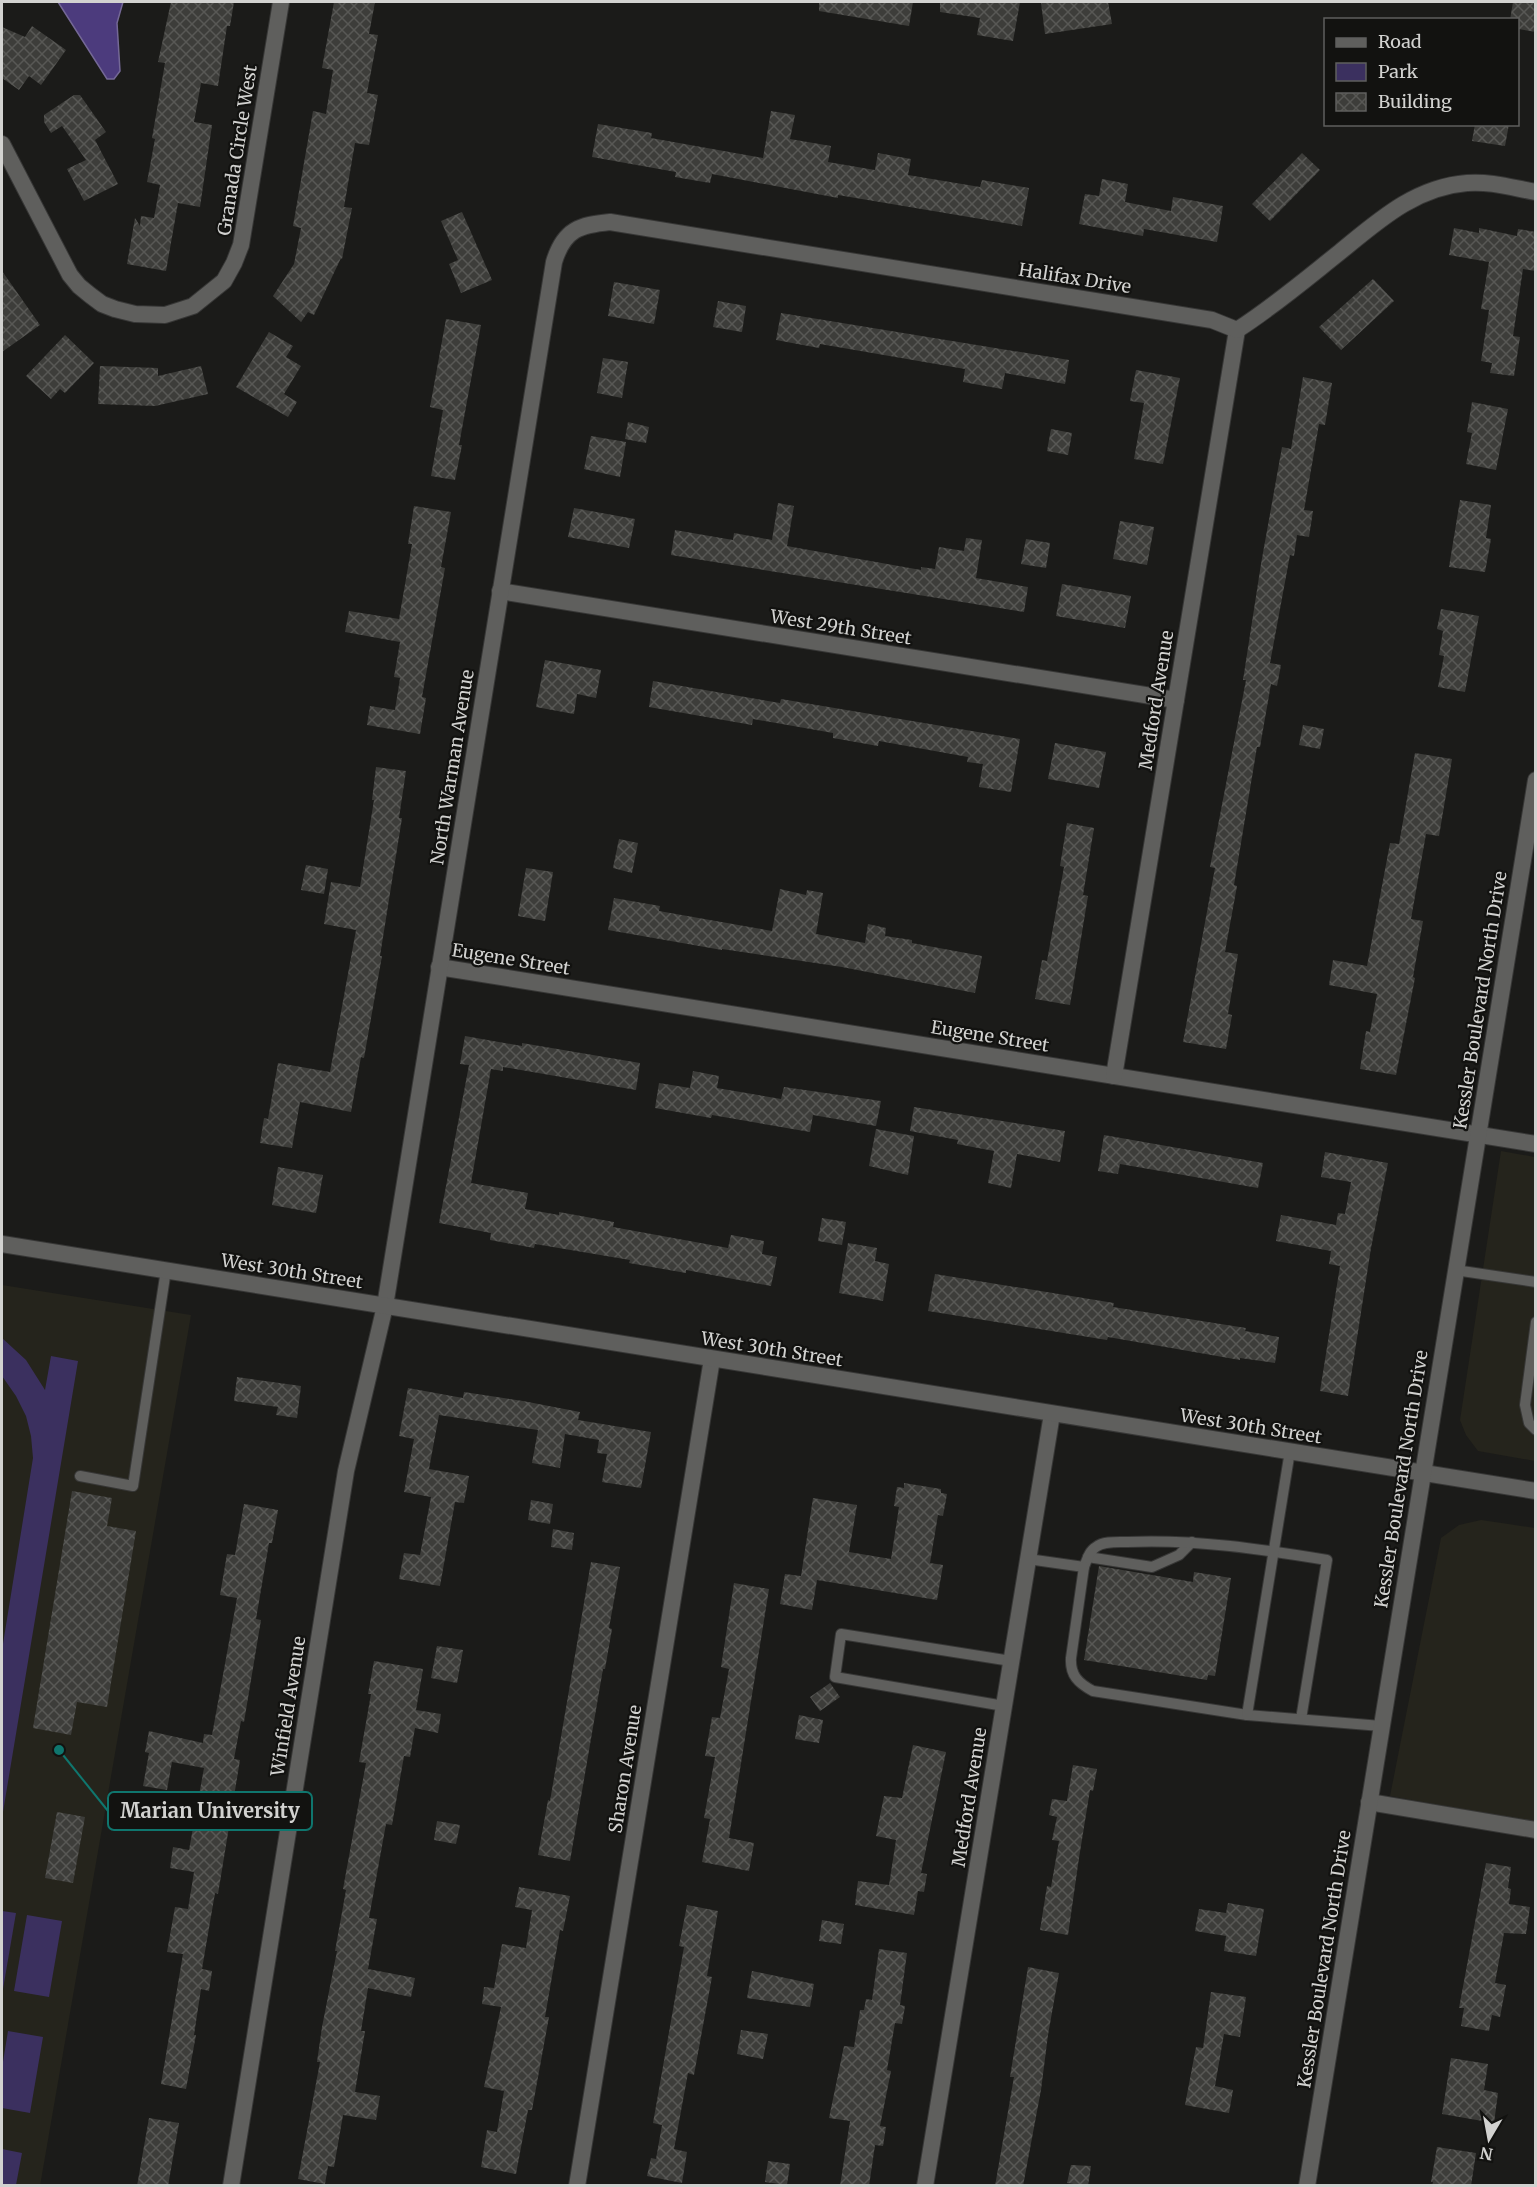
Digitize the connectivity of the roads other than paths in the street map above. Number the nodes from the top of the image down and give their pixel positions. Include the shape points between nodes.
1 (281, 2) edge
2 (2, 144) edge
3 (1536, 192) edge
4 (567, 237) joint
5 (1237, 330) junction
6 (500, 591) junction
7 (1176, 700) junction
8 (1536, 780) edge
9 (439, 967) junction
10 (1114, 1076) junction
11 (1477, 1135) junction
12 (1536, 1144) edge
13 (2, 1244) edge
14 (166, 1270) junction
15 (1455, 1270) junction
16 (1536, 1282) edge
17 (385, 1306) junction
18 (1536, 1322) edge
19 (712, 1359) junction
20 (1052, 1414) junction
21 (1536, 1430) edge
22 (1290, 1451) junction
23 (1422, 1473) junction
24 (80, 1476) dead end
25 (1536, 1491) edge
26 (1192, 1542) junction
27 (1272, 1551) junction
28 (1028, 1560) junction
29 (1086, 1562) junction
30 (1011, 1661) junction
31 (1004, 1707) junction
32 (1247, 1715) junction
33 (1301, 1719) junction
34 (1381, 1726) junction
35 (1369, 1802) junction
36 (1536, 1830) edge
37 (231, 2186) edge
38 (577, 2186) edge
39 (925, 2186) edge
40 (1307, 2186) edge

1 - 2 street, Granada Circle West via 241,244 224,281 193,306 165,315 135,314 102,304 79,286 63,264
3 - 5 street via 1468,183 1418,195 1392,210
4 - 5 street, Halifax Drive via 587,224 610,222 1212,320
4 - 6 street, North Warman Avenue via 554,262
5 - 7 street, Medford Avenue
6 - 7 street, West 29th Street
6 - 9 street, North Warman Avenue
7 - 10 street, Medford Avenue
8 - 11 street, Kessler Boulevard North Drive
9 - 10 street, Eugene Street
9 - 17 street, North Warman Avenue
10 - 11 street, Eugene Street
11 - 12 street, Eugene Street
11 - 15 street, Kessler Boulevard North Drive
13 - 14 street, West 30th Street
14 - 17 street, West 30th Street
14 - 24 lane via 133,1486
15 - 16 lane
15 - 23 street, Kessler Boulevard North Drive
17 - 19 street, West 30th Street
17 - 37 street, Winfield Avenue via 346,1471
18 - 21 lane via 1525,1405 1529,1423
19 - 20 street, West 30th Street
19 - 38 street, Sharon Avenue
20 - 22 street, West 30th Street
20 - 28 street, Medford Avenue
22 - 23 street, West 30th Street
22 - 27 lane
23 - 25 street, West 30th Street
23 - 34 street, Kessler Boulevard North Drive
26 - 27 lane
26 - 29 lane via 1179,1555 1152,1568
26 - 29 lane via 1112,1542 1097,1546
27 - 32 lane
27 - 33 lane via 1327,1560
28 - 29 lane
28 - 30 street, Medford Avenue
29 - 32 lane via 1070,1670 1081,1685 1093,1691
30 - 31 street, Medford Avenue
30 - 31 lane via 841,1634 835,1677
31 - 39 street, Medford Avenue
32 - 33 lane
33 - 34 lane
34 - 35 street, Kessler Boulevard North Drive
35 - 36 street
35 - 40 street, Kessler Boulevard North Drive

